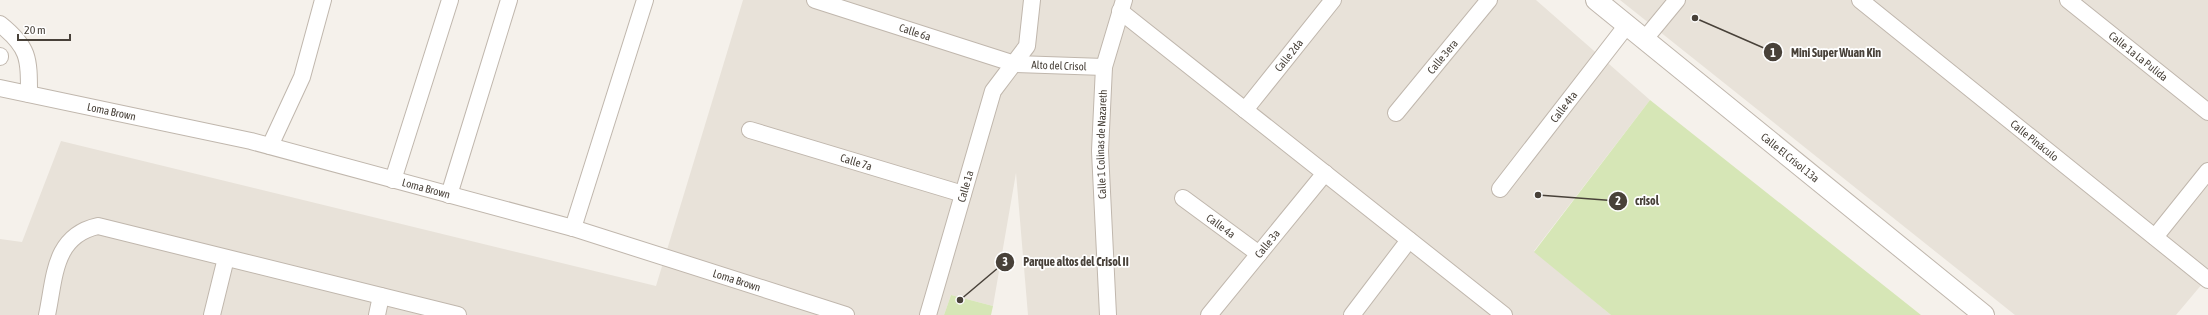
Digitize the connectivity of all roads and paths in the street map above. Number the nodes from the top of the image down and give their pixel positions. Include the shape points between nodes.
1 (323, 0) edge
2 (450, 0) edge
3 (509, 0) edge
4 (645, 0) edge
5 (815, 0) edge
6 (1032, 0) edge
7 (1489, 0) edge
8 (1596, 0) edge
9 (1677, 0) edge
10 (1860, 0) edge
11 (2068, 0) edge
12 (1325, 3) edge
13 (1122, 5) edge
14 (0, 24) edge
15 (1627, 26) junction
16 (1644, 40) junction
17 (1015, 64) junction
18 (1104, 67) junction
19 (0, 88) edge
20 (29, 94) junction
21 (1245, 110) junction
22 (2208, 112) edge
23 (1396, 113) dead end
24 (750, 130) dead end
25 (270, 146) junction
26 (2208, 170) edge
27 (1325, 173) junction
28 (393, 180) junction
29 (1500, 189) dead end
30 (963, 194) junction
31 (449, 195) junction
32 (1183, 198) dead end
33 (574, 228) junction
34 (2155, 237) junction
35 (1409, 240) junction
36 (1260, 254) junction
37 (226, 258) junction
38 (2208, 280) edge
39 (381, 296) junction
40 (1501, 314) edge
41 (47, 315) edge
42 (212, 315) edge
43 (377, 315) edge
44 (458, 315) edge
45 (846, 315) edge
46 (928, 315) edge
47 (1108, 315) edge
48 (1209, 315) edge
49 (1352, 315) edge
50 (1984, 315) edge

1 - 25 street via 302,77
2 - 28 street
3 - 31 street
4 - 33 street
5 - 17 street, Calle 6a
6 - 17 street, Calle 1a via 1027,46
7 - 23 street, Calle 3era
8 - 15 street, Calle El Crisol 13a
9 - 16 street
10 - 34 street, Calle Pináculo
11 - 22 street, Calle 1a La Pulida
12 - 21 street, Calle 2da
13 - 18 street, Calle 1 Colinas de Nazareth
13 - 21 street
14 - 20 street via 18,38 25,54 29,71
15 - 16 street, Calle El Crisol 13a
15 - 29 street, Calle 4ta
16 - 50 street, Calle El Crisol 13a
17 - 18 street, Alto del Crisol
17 - 30 street, Calle 1a via 993,91
18 - 47 street, Calle 1 Colinas de Nazareth via 1100,151
19 - 20 street, Loma Brown
20 - 25 street, Loma Brown
21 - 27 street
24 - 30 street, Calle 7a
25 - 28 street, Loma Brown
26 - 34 street
27 - 35 street
27 - 36 street, Calle 3a
28 - 31 street, Loma Brown
30 - 46 street, Calle 1a
31 - 33 street, Loma Brown
32 - 36 street, Calle 4a
33 - 45 street, Loma Brown
34 - 38 street, Calle Pináculo
35 - 40 street
35 - 49 street
36 - 48 street, Calle 3a
37 - 39 street
37 - 41 street via 98,226 86,229 70,240 60,255
37 - 42 street
39 - 43 street
39 - 44 street

